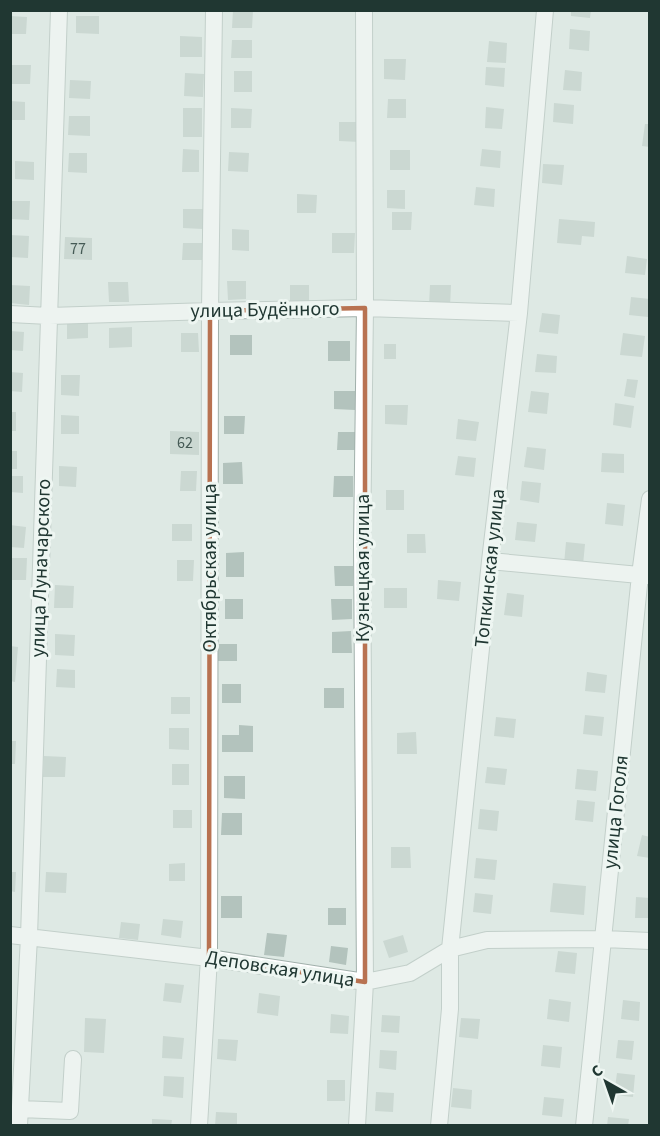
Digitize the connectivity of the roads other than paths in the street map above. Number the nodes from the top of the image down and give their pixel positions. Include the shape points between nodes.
1 (59, 10) edge
2 (214, 10) edge
3 (364, 10) edge
4 (544, 10) edge
5 (365, 308) junction
6 (210, 311) junction
7 (519, 313) junction
8 (10, 314) edge
9 (49, 316) junction
10 (650, 499) edge
11 (490, 561) junction
12 (645, 576) edge
13 (10, 935) edge
14 (29, 937) junction
15 (604, 939) junction
16 (650, 941) edge
17 (450, 950) junction
18 (209, 958) junction
19 (365, 982) junction
20 (73, 1059) dead end
21 (20, 1117) edge
22 (199, 1125) edge
23 (357, 1125) edge
24 (439, 1125) edge
25 (584, 1125) edge

1 - 9 street, улица Луначарского
2 - 6 street, Октябрьская улица
3 - 5 street, Кузнецкая улица
4 - 7 street, Топкинская улица
5 - 6 street, улица Будённого
5 - 7 street, улица Будённого
5 - 19 street, Кузнецкая улица
6 - 9 street, улица Будённого
6 - 18 street, Октябрьская улица
7 - 11 street, Топкинская улица
8 - 9 street, улица Будённого
9 - 14 street, улица Луначарского
10 - 12 street, улица Гоголя
11 - 12 street
11 - 17 street, Топкинская улица
12 - 15 street, улица Гоголя
13 - 14 street, Деповская улица
14 - 18 street, Деповская улица
14 - 21 street, улица Луначарского
15 - 16 street, Деповская улица
15 - 17 street, Деповская улица via 487,940
15 - 25 street, улица Гоголя
17 - 19 street, Деповская улица via 410,973
17 - 24 street, Топкинская улица via 450,1009
18 - 19 street, Деповская улица
18 - 22 street, Октябрьская улица
19 - 23 street, Кузнецкая улица
20 - 21 street via 70,1111

